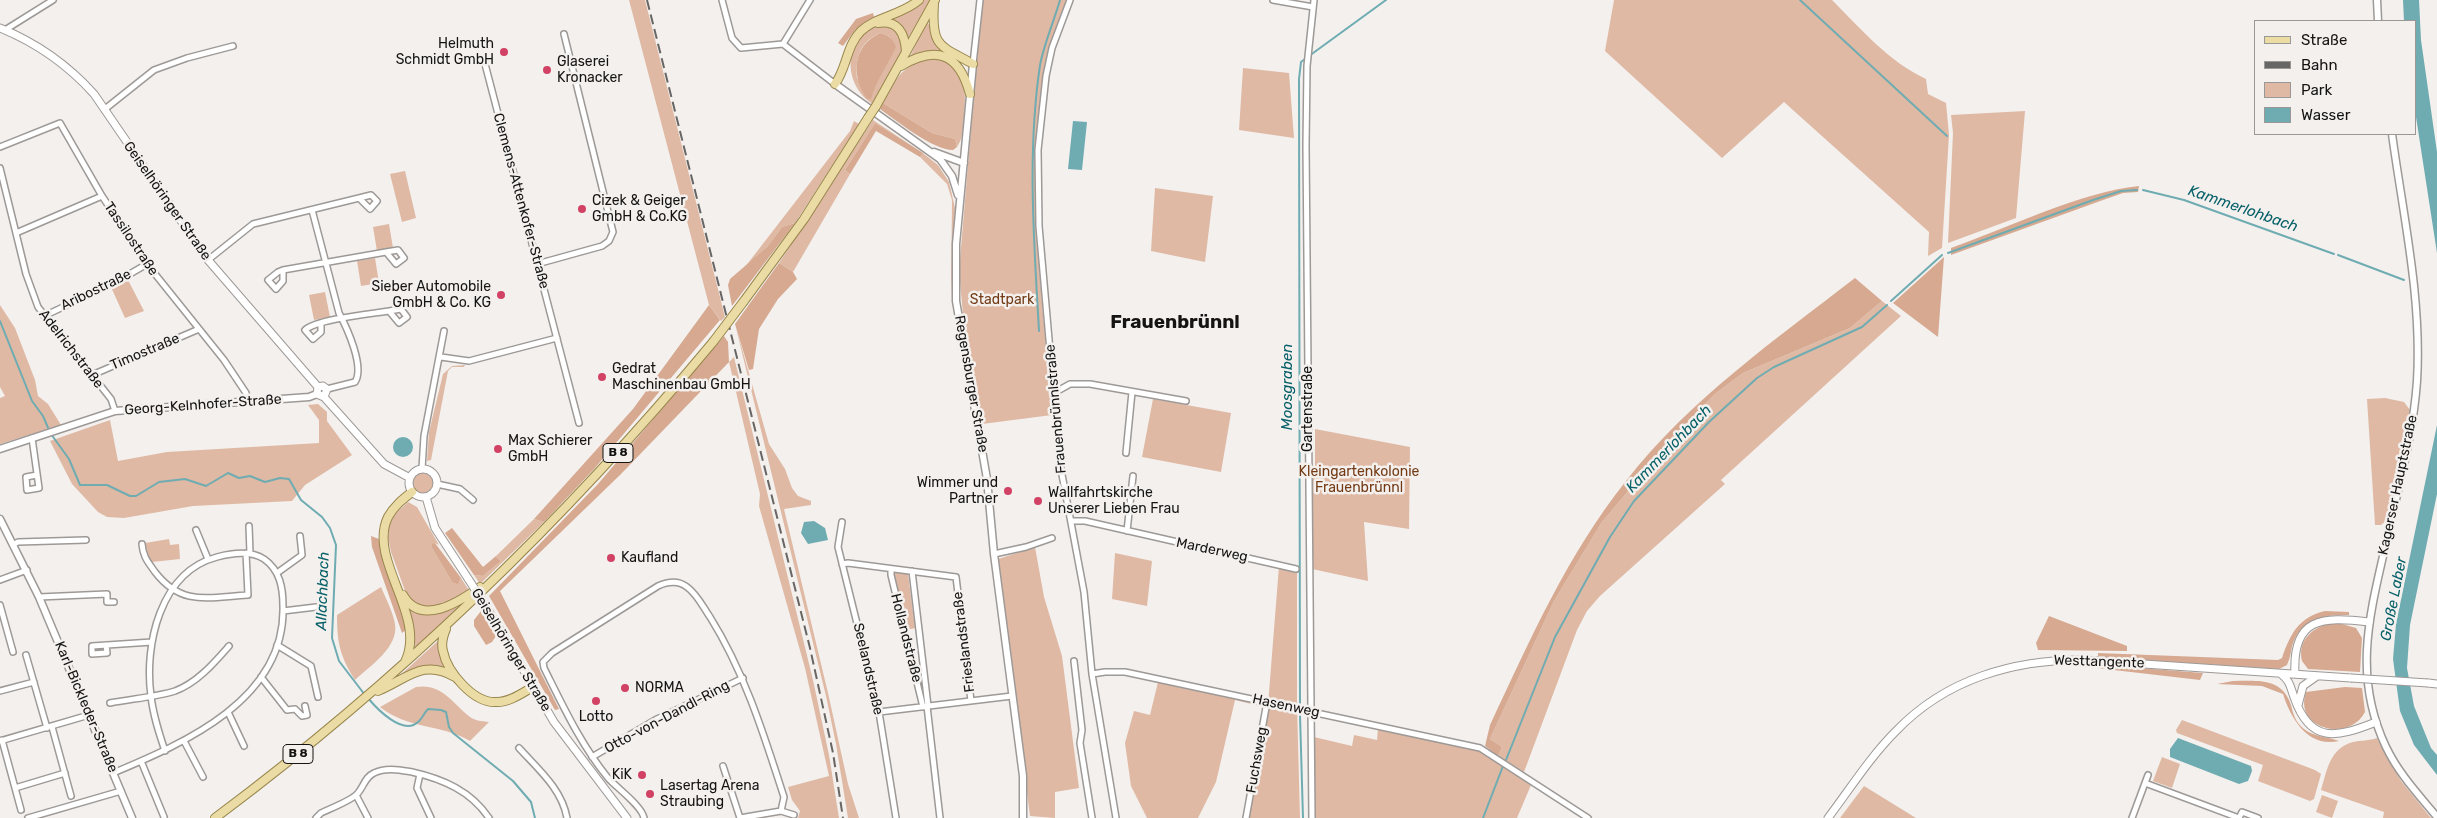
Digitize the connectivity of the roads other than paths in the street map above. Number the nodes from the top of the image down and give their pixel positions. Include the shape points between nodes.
1 (53, 0) edge
2 (722, 0) edge
3 (810, 0) edge
4 (920, 0) edge
5 (980, 0) edge
6 (1070, 0) edge
7 (1272, 0) edge
8 (1314, 0) edge
9 (2376, 0) edge
10 (934, 1) edge
11 (1313, 7) junction
12 (2378, 20) edge
13 (873, 23) junction
14 (3, 29) edge
15 (564, 34) dead end
16 (783, 44) junction
17 (233, 46) dead end
18 (906, 53) junction
19 (485, 64) dead end
20 (973, 64) junction
21 (899, 67) junction
22 (960, 68) junction
23 (835, 84) junction
24 (970, 94) junction
25 (105, 109) junction
26 (2392, 135) edge
27 (0, 147) edge
28 (930, 151) junction
29 (964, 163) junction
30 (946, 167) junction
31 (0, 168) edge
32 (102, 196) junction
33 (359, 198) dead end
34 (960, 204) junction
35 (312, 210) junction
36 (16, 233) junction
37 (386, 252) dead end
38 (208, 260) junction
39 (325, 263) junction
40 (147, 264) junction
41 (537, 264) junction
42 (283, 270) dead end
43 (389, 311) dead end
44 (44, 316) junction
45 (342, 319) junction
46 (320, 323) dead end
47 (199, 329) junction
48 (444, 331) dead end
49 (557, 338) junction
50 (441, 357) junction
51 (92, 375) junction
52 (327, 389) joint
53 (1132, 392) junction
54 (320, 393) junction
55 (1054, 393) junction
56 (247, 401) junction
57 (1186, 402) dead end
58 (115, 411) junction
59 (579, 423) dead end
60 (32, 438) junction
61 (0, 449) edge
62 (1126, 453) dead end
63 (422, 469) junction
64 (38, 475) dead end
65 (1133, 476) dead end
66 (410, 478) junction
67 (437, 484) junction
68 (412, 492) junction
69 (426, 497) junction
70 (473, 500) dead end
71 (0, 519) edge
72 (1071, 521) junction
73 (842, 522) dead end
74 (249, 526) dead end
75 (196, 530) dead end
76 (1127, 531) junction
77 (300, 536) dead end
78 (1052, 538) dead end
79 (86, 540) dead end
80 (14, 544) junction
81 (142, 544) dead end
82 (248, 553) junction
83 (994, 554) junction
84 (517, 557) junction
85 (208, 560) junction
86 (842, 564) junction
87 (891, 569) junction
88 (1296, 569) dead end
89 (27, 570) junction
90 (912, 572) junction
91 (277, 573) junction
92 (0, 580) edge
93 (397, 584) junction
94 (172, 590) junction
95 (39, 597) junction
96 (114, 602) dead end
97 (0, 605) edge
98 (316, 607) dead end
99 (283, 611) junction
100 (2368, 622) junction
101 (448, 625) junction
102 (7, 628) junction
103 (0, 630) edge
104 (152, 642) junction
105 (106, 645) dead end
106 (277, 645) junction
107 (229, 646) dead end
108 (13, 652) dead end
109 (26, 655) dead end
110 (1074, 661) dead end
111 (403, 666) junction
112 (1092, 674) junction
113 (2281, 674) junction
114 (2295, 674) junction
115 (2318, 676) junction
116 (261, 677) junction
117 (458, 678) junction
118 (742, 678) junction
119 (34, 682) junction
120 (2437, 684) edge
121 (532, 687) junction
122 (0, 691) edge
123 (372, 693) junction
124 (151, 695) junction
125 (1012, 696) junction
126 (318, 697) dead end
127 (971, 701) junction
128 (1267, 702) junction
129 (110, 703) dead end
130 (2298, 705) junction
131 (305, 706) dead end
132 (926, 706) junction
133 (1311, 711) junction
134 (228, 712) junction
135 (879, 712) junction
136 (89, 715) junction
137 (2376, 722) junction
138 (49, 727) junction
139 (1, 741) edge
140 (184, 741) junction
141 (244, 746) dead end
142 (519, 748) dead end
143 (165, 751) junction
144 (592, 757) junction
145 (141, 761) junction
146 (723, 766) dead end
147 (65, 773) junction
148 (113, 773) junction
149 (420, 774) junction
150 (2148, 775) dead end
151 (203, 777) dead end
152 (2145, 783) junction
153 (15, 788) junction
154 (121, 791) junction
155 (610, 794) junction
156 (356, 795) junction
157 (71, 796) dead end
158 (21, 810) dead end
159 (781, 811) junction
160 (794, 815) dead end
161 (2437, 816) edge
162 (164, 817) edge
163 (2254, 817) edge
164 (28, 818) edge
165 (132, 818) edge
166 (215, 818) edge
167 (316, 818) edge
168 (368, 818) edge
169 (431, 818) edge
170 (489, 818) edge
171 (567, 818) edge
172 (627, 818) edge
173 (633, 818) edge
174 (644, 818) edge
175 (740, 818) edge
176 (896, 818) edge
177 (940, 818) edge
178 (1023, 818) edge
179 (1092, 818) edge
180 (1116, 818) edge
181 (1246, 818) edge
182 (1312, 818) edge
183 (1588, 818) edge
184 (1828, 818) edge
185 (2132, 818) edge
186 (2239, 818) edge

1 - 14 street, Geiselhöringer Straße
2 - 16 street via 732,38 741,48
3 - 16 street
4 - 13 main road
5 - 20 street
6 - 55 street, Frauenbrünnlstraße via 1049,62 1038,150 1039,226
7 - 11 street
8 - 11 street, Gartenstraße
9 - 12 street
10 - 18 main road, B 8
10 - 20 main road via 933,24 940,45 948,53
11 - 133 street, Gartenstraße via 1306,146
13 - 18 main road via 887,22 898,27 905,38
13 - 23 main road via 853,42
14 - 25 main road, Geiselhöringer Straße via 33,43 61,62 80,78
15 - 41 street via 613,232 602,246
16 - 23 street
17 - 25 street via 154,70
18 - 21 main road, B 8
19 - 41 street, Clemens-Attenkofer-Straße
20 - 22 main road
20 - 24 street, Regensburger Straße
21 - 22 main road via 922,55 936,54 952,60
21 - 84 main road, B 8, bridge via 804,219 744,302 627,443
22 - 24 main road
23 - 28 street
24 - 29 street, Regensburger Straße
25 - 38 main road, Geiselhöringer Straße
26 - 100 street, Kagerser Hauptstraße via 2416,306 2418,360 2410,433
27 - 32 street, Tassilostraße via 60,123
28 - 29 street
28 - 30 street
29 - 30 street
29 - 34 street, Regensburger Straße
30 - 34 street via 956,185
31 - 36 street, Adelrichstraße
32 - 36 street
32 - 40 street, Tassilostraße
33 - 35 street
34 - 83 street, Regensburger Straße via 956,301 984,458
35 - 38 street via 253,224
35 - 39 street
36 - 44 street, Adelrichstraße via 31,292
37 - 39 street
38 - 54 main road, Geiselhöringer Straße
39 - 42 street
39 - 45 street
40 - 44 street, Aribostraße
40 - 47 street, Tassilostraße
41 - 49 street, Clemens-Attenkofer-Straße
43 - 45 street
44 - 51 street, Adelrichstraße
45 - 46 street
45 - 52 street via 354,349 357,378 355,382
47 - 51 street, Timostraße
47 - 56 street, Tassilostraße via 241,386
48 - 50 street
49 - 50 street via 469,361
49 - 59 street, Clemens-Attenkofer-Straße
50 - 63 street via 424,436
51 - 58 street, Adelrichstraße via 111,399
52 - 54 main road
53 - 55 street via 1075,384
53 - 57 street
53 - 62 street
54 - 56 street, Georg-Kelnhofer-Straße
54 - 66 main road, Geiselhöringer Straße via 384,464
55 - 72 street, Frauenbrünnlstraße via 1060,464
56 - 58 street, Georg-Kelnhofer-Straße
58 - 60 street, Georg-Kelnhofer-Straße
60 - 61 street, Georg-Kelnhofer-Straße
60 - 64 street
63 - 66 main road
63 - 67 main road via 432,473
65 - 76 street
66 - 68 main road
67 - 69 main road via 432,494
67 - 70 street via 460,489
68 - 69 main road
68 - 93 main road via 395,507 386,524 388,558
69 - 121 main road, Geiselhöringer Straße, bridge via 435,528 470,580
71 - 80 street, Karl-Bickleder-Straße
72 - 76 street, Marderweg
72 - 112 street, Frauenbrünnlstraße via 1084,592
73 - 86 street, Seelandstraße via 838,548
74 - 82 street
75 - 85 street
76 - 88 street, Marderweg
77 - 91 street via 302,555
78 - 83 street
79 - 80 street
80 - 89 street, Karl-Bickleder-Straße
81 - 94 street via 143,555
82 - 85 street
82 - 91 street via 265,560
82 - 94 street via 248,594 194,598
83 - 125 street, Regensburger Straße
84 - 93 main road via 464,598 440,610 427,611 411,606
84 - 101 main road, B 8
85 - 94 street via 189,571
86 - 87 street, Frieslandstraße
86 - 135 street, Seelandstraße
87 - 90 street, Frieslandstraße
87 - 132 street, Hollandstraße
89 - 92 street
89 - 95 street, Karl-Bickleder-Straße
90 - 127 street, Frieslandstraße via 956,577
90 - 132 street, Hollandstraße
91 - 99 street via 283,591
93 - 111 main road via 411,640
94 - 104 street via 162,607
95 - 96 street via 107,594 107,602
95 - 136 street, Karl-Bickleder-Straße
97 - 102 street
98 - 99 street
99 - 106 street
100 - 114 main road via 2334,618 2311,625 2296,645
100 - 137 street, Kagerser Hauptstraße via 2366,673
101 - 111 main road, B 8
101 - 117 main road via 442,650
102 - 103 street
102 - 108 street
104 - 105 street
104 - 124 street
106 - 116 street
106 - 126 street via 311,666
107 - 124 street via 209,668 188,684 174,691
109 - 119 street
110 - 179 street via 1082,730 1080,743
111 - 123 main road, B 8
112 - 128 street, Hasenweg via 1126,672
112 - 180 street, Frauenbrünnlstraße
113 - 114 main road, Westtangente
113 - 130 main road via 2291,685
113 - 184 main road, Westtangente via 2062,659 1987,673 1946,692 1896,730
114 - 115 main road, Westtangente
115 - 120 main road, bridge
115 - 130 main road via 2303,686
116 - 131 street via 287,710 295,709 302,716 307,715
116 - 134 street
117 - 121 main road via 481,699 491,702 507,700
117 - 123 main road via 440,670 421,670
118 - 144 street, Otto-von-Dandl-Ring via 657,719
118 - 144 street, Otto-von-Dandl-Ring via 720,634 693,592 673,582 658,586 552,653 543,662 564,710
118 - 159 street, Otto-von-Dandl-Ring via 758,716 784,798
119 - 122 street
119 - 138 street
121 - 155 main road, Geiselhöringer Straße via 554,722
123 - 166 main road, B 8
124 - 129 street
124 - 143 street
125 - 127 street, Frieslandstraße
125 - 178 street, Regensburger Straße via 1023,776
127 - 132 street, Frieslandstraße
128 - 133 street, Hasenweg
128 - 181 street, Fuchsweg
130 - 137 main road via 2303,720 2323,733 2339,734
132 - 135 street
132 - 177 street, Hollandstraße
133 - 182 street, Gartenstraße
133 - 183 street, Hasenweg via 1480,748
134 - 140 street
134 - 141 street
135 - 176 street, Seelandstraße
136 - 138 street
136 - 148 street, Karl-Bickleder-Straße
137 - 161 street, Kagerser Hauptstraße via 2402,774
138 - 139 street
138 - 147 street
139 - 153 street
140 - 143 street
140 - 151 street
142 - 171 street via 560,795
143 - 145 street
144 - 174 street, Otto-von-Dandl-Ring
145 - 148 street
145 - 162 street
146 - 175 street
147 - 153 street
147 - 157 street
148 - 154 street, Karl-Bickleder-Straße
149 - 156 street via 394,769 379,771 369,776
149 - 169 street via 417,788
149 - 170 street via 462,791
150 - 152 street
152 - 185 street
152 - 186 street
153 - 158 street
154 - 164 street
154 - 165 street, Karl-Bickleder-Straße
155 - 172 main road, Geiselhöringer Straße
155 - 173 main road, Geiselhöringer Straße
156 - 167 street
156 - 168 street
159 - 160 street
159 - 175 street
163 - 186 street via 2242,812

